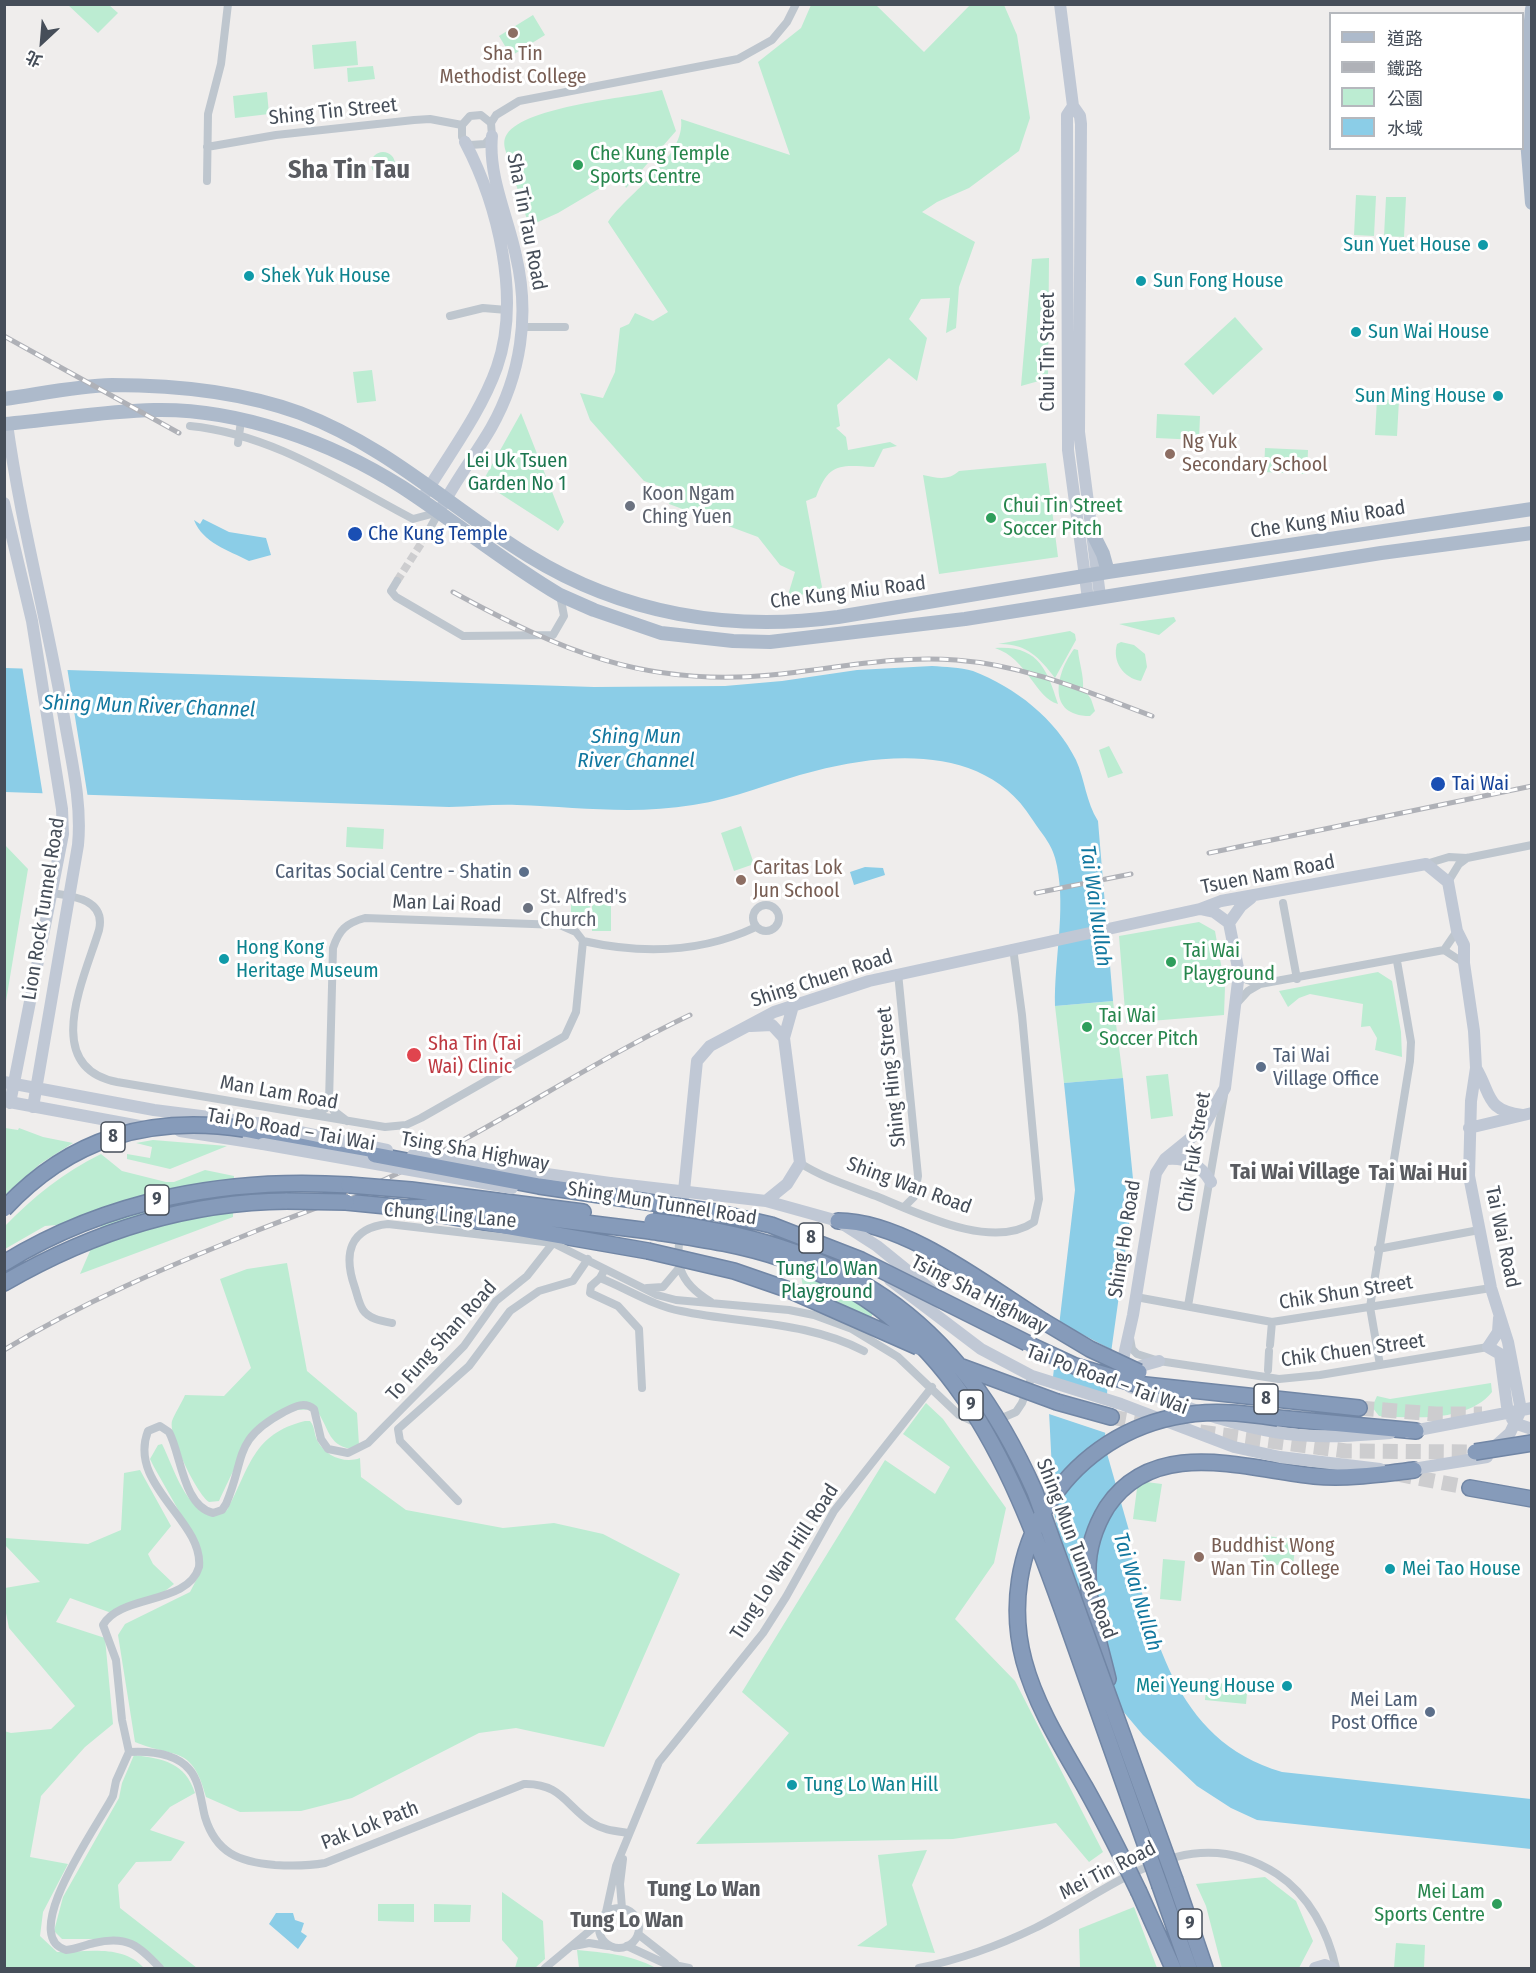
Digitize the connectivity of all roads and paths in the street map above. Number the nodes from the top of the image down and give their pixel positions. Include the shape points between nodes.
1 (228, 4) edge
2 (796, 4) edge
3 (1060, 4) edge
4 (1532, 9) edge
5 (1528, 95) edge
6 (1072, 106) junction
7 (462, 125) junction
8 (492, 129) junction
9 (465, 142) junction
10 (207, 147) junction
11 (207, 182) dead end
12 (1532, 203) edge
13 (507, 310) junction
14 (450, 316) dead end
15 (522, 327) junction
16 (565, 327) dead end
17 (5, 398) edge
18 (6, 424) edge
19 (190, 426) dead end
20 (239, 433) junction
21 (430, 485) junction
22 (447, 497) junction
23 (421, 500) junction
24 (4, 503) edge
25 (1532, 509) edge
26 (439, 512) junction
27 (1091, 530) joint
28 (1532, 534) edge
29 (1501, 536) junction
30 (424, 539) tunnel mouth
31 (1532, 539) edge
32 (397, 581) dead end
33 (1094, 584) junction
34 (560, 595) junction
35 (1532, 845) edge
36 (1467, 858) junction
37 (1426, 864) junction
38 (1448, 882) junction
39 (52, 892) junction
40 (68, 895) junction
41 (1251, 898) junction
42 (1283, 903) dead end
43 (1200, 909) junction
44 (1229, 923) junction
45 (756, 927) dead end
46 (1457, 931) junction
47 (583, 941) junction
48 (1013, 948) junction
49 (1444, 950) junction
50 (1397, 961) junction
51 (1464, 963) junction
52 (1239, 973) junction
53 (898, 974) junction
54 (1297, 979) junction
55 (1260, 984) junction
56 (1237, 1003) junction
57 (793, 1006) junction
58 (746, 1025) junction
59 (784, 1038) junction
60 (1476, 1068) junction
61 (9, 1083) edge
62 (36, 1088) junction
63 (1225, 1088) junction
64 (7, 1102) edge
65 (329, 1102) junction
66 (33, 1107) junction
67 (1527, 1114) edge
68 (307, 1115) junction
69 (348, 1122) junction
70 (1469, 1128) junction
71 (1165, 1159) junction
72 (800, 1163) junction
73 (1211, 1182) junction
74 (684, 1191) junction
75 (766, 1201) junction
76 (903, 1207) junction
77 (407, 1208) junction
78 (4, 1209) edge
79 (682, 1211) junction
80 (838, 1221) junction
81 (1479, 1230) junction
82 (553, 1243) junction
83 (1378, 1249) junction
84 (588, 1259) junction
85 (4, 1263) edge
86 (679, 1268) junction
87 (605, 1269) junction
88 (600, 1278) junction
89 (4, 1283) edge
90 (643, 1287) junction
91 (1491, 1288) junction
92 (1136, 1297) junction
93 (714, 1304) junction
94 (1188, 1306) junction
95 (1371, 1307) junction
96 (1499, 1316) junction
97 (1272, 1322) junction
98 (392, 1323) dead end
99 (1130, 1334) junction
100 (1488, 1347) junction
101 (864, 1351) dead end
102 (1159, 1361) junction
103 (1380, 1365) junction
104 (1268, 1370) dead end
105 (1035, 1377) junction
106 (1112, 1381) junction
107 (932, 1387) junction
108 (642, 1388) dead end
109 (1138, 1390) junction
110 (1196, 1390) junction
111 (1359, 1408) tunnel mouth
112 (1526, 1409) edge
113 (1508, 1414) junction
114 (1111, 1417) tunnel mouth
115 (1517, 1424) junction
116 (1277, 1425) junction
117 (1532, 1429) edge
118 (1416, 1431) joint
119 (1217, 1442) junction
120 (1532, 1443) edge
121 (1532, 1448) edge
122 (1476, 1455) junction
123 (1414, 1470) junction
124 (1470, 1488) tunnel mouth
125 (1532, 1499) edge
126 (458, 1501) dead end
127 (1115, 1711) junction
128 (129, 1752) junction
129 (629, 1833) junction
130 (623, 1852) junction
131 (622, 1908) junction
132 (606, 1912) junction
133 (599, 1923) junction
134 (638, 1934) junction
135 (573, 1946) junction
136 (627, 1946) junction
137 (612, 1947) junction
138 (678, 1965) junction
139 (160, 1968) edge
140 (545, 1968) edge
141 (689, 1968) edge
142 (919, 1968) edge
143 (1173, 1968) edge
144 (1189, 1968) edge
145 (1205, 1968) edge
146 (1315, 1968) edge
147 (1334, 1968) edge

1 - 10 street via 221,64 208,114
2 - 8 street, Sha Tin Tau Road via 772,40 738,59 519,100 496,115
3 - 6 main road, Chui Tin Street
4 - 5 main road
5 - 12 main road
6 - 27 main road, Chui Tin Street via 1080,116 1081,133 1079,432
6 - 33 main road, Chui Tin Street via 1067,115 1068,450
7 - 8 street via 474,115 484,117
7 - 9 street, Sha Tin Tau Road
7 - 10 street, Shing Tin Street via 414,120 266,136
8 - 9 street, Sha Tin Tau Road via 488,142 479,146
8 - 15 main road, Sha Tin Tau Road via 490,152 519,271
9 - 13 main road, Sha Tin Tau Road via 480,175 501,248
10 - 11 street
13 - 14 street via 483,308
13 - 21 main road, Sha Tin Tau Road via 504,342 487,391
15 - 16 street
15 - 22 main road, Sha Tin Tau Road via 516,370 506,398
17 - 18 main road, Lion Rock Tunnel Road
17 - 21 main road, Che Kung Miu Road via 111,386 235,396 317,420 381,452
18 - 20 main road, Che Kung Miu Road via 154,410 189,412
18 - 40 main road, Lion Rock Tunnel Road via 54,660 79,809 78,845
19 - 20 street
20 - 23 main road, Che Kung Miu Road via 289,434 338,452
20 - 26 street via 332,472 414,519
21 - 22 main road, Che Kung Miu Road
21 - 23 main road, Sha Tin Tau Road
22 - 26 main road, Sha Tin Tau Road
22 - 33 main road, Che Kung Miu Road via 563,575 630,603 696,618 793,623 1013,589
23 - 26 main road, Che Kung Miu Road
24 - 39 main road, Lion Rock Tunnel Road via 38,659 62,809 62,848
25 - 33 main road, Che Kung Miu Road
26 - 30 street
26 - 34 main road, Che Kung Miu Road
27 - 33 main road via 1103,555
28 - 29 main road, Che Kung Miu Road
29 - 31 main road
29 - 33 main road, Che Kung Miu Road
32 - 34 street via 391,591 396,597 463,636 553,635 564,616
33 - 34 main road, Che Kung Miu Road via 965,619 770,642 661,633
35 - 36 street, Tsuen Nam Road
36 - 37 street, Tsuen Nam Road via 1449,857
36 - 38 street
37 - 38 main road
37 - 41 main road, Tsuen Nam Road
38 - 46 main road, Tai Wai Road
39 - 40 street, Man Lam Road
39 - 61 main road, Lion Rock Tunnel Road
40 - 62 main road, Lion Rock Tunnel Road
40 - 68 street, Man Lam Road via 95,906 101,919 71,1029 75,1049 86,1066 111,1081
41 - 43 main road, Tsuen Nam Road via 1221,901
41 - 44 main road
42 - 54 street
43 - 44 main road via 1214,912
43 - 48 main road, Tsuen Nam Road
44 - 52 main road, Chik Fuk Street
45 - 47 street, Man Lai Road via 685,949 653,951
46 - 49 street
46 - 51 main road, Tai Wai Road via 1463,939
47 - 65 street, Man Lai Road via 576,932 560,924 365,918 351,921 338,932 333,948
47 - 69 street, Man Lam Road via 576,1012 565,1036 406,1125 385,1127
48 - 53 main road, Shing Chuen Road
48 - 76 street, Shing Wan Road via 1039,1199 1034,1222 1024,1229 1003,1233 967,1229
49 - 50 street
49 - 51 street
50 - 54 street
50 - 83 street via 1411,1042 1410,1060
51 - 60 main road, Tai Wai Road
52 - 55 street
52 - 56 main road, Chik Fuk Street
53 - 57 main road, Shing Chuen Road
53 - 76 street, Shing Hing Street via 918,1176 914,1197
54 - 55 street
55 - 56 street
56 - 63 main road, Chik Fuk Street
57 - 58 main road, Shing Chuen Road
57 - 59 main road
58 - 59 main road via 772,1025
58 - 74 main road, Shing Chuen Road via 706,1048 697,1061
59 - 72 main road
60 - 67 main road, Tai Wai Road via 1492,1104 1499,1110
60 - 70 main road, Tai Wai Road
61 - 62 main road, Tai Po Road – Tai Wai
61 - 64 main road, Lion Rock Tunnel Road
62 - 66 main road, Lion Rock Tunnel Road
62 - 74 main road, Tai Po Road – Tai Wai, bridge via 425,1157
63 - 71 main road, Shing Ho Road via 1202,1130
63 - 73 street, Chik Fuk Street
64 - 66 main road, Tai Po Road – Tai Wai
65 - 68 street via 320,1112
65 - 69 street
66 - 79 main road, Tai Po Road – Tai Wai, bridge via 118,1124 231,1137 479,1183
67 - 70 main road
68 - 69 street, Man Lam Road
70 - 81 main road, Tai Wai Road via 1469,1176
71 - 73 main road via 1192,1161
71 - 92 main road, Shing Ho Road via 1152,1184
72 - 75 main road via 787,1184
72 - 76 street, Shing Wan Road
73 - 94 street, Chik Fuk Street
74 - 75 main road, Tai Po Road – Tai Wai
74 - 79 main road, Shing Chuen Road
75 - 80 main road, Tai Po Road – Tai Wai
77 - 89 highway, Shing Mun Tunnel Road / 9, bridge via 324,1201 232,1204 134,1223 38,1263
77 - 114 highway, bridge via 626,1246 734,1271 812,1299 1017,1389
77 - 144 highway, Shing Mun Tunnel Road / 9, bridge via 448,1206 743,1247 782,1258 825,1277 867,1300 902,1326 970,1404 1016,1487
78 - 110 highway, Tsing Sha Highway / 8, bridge via 66,1158 114,1136 176,1124 244,1129 486,1177 762,1222 861,1260 1075,1366 1136,1384
79 - 86 street
79 - 105 main road, Tai Po Road – Tai Wai via 771,1227 850,1257 884,1276 981,1349
80 - 106 main road, Tai Po Road – Tai Wai, bridge via 890,1255 957,1310 1037,1354
80 - 110 highway, bridge via 860,1221 939,1255 1099,1354
81 - 83 street
81 - 91 main road, Tai Wai Road
82 - 84 street, Chung Ling Lane
82 - 98 street, Chung Ling Lane via 388,1224 361,1231 348,1252 350,1274 362,1309 377,1320
82 - 128 street, To Fung Shan Road via 527,1276 496,1301 464,1346 378,1435 358,1449 343,1453 328,1449 320,1436 314,1409 306,1405 293,1407 251,1435 242,1451 226,1504 213,1513 202,1507 187,1485 169,1432 160,1426 148,1431 148,1471 194,1543 200,1563 188,1584 112,1614 103,1625 116,1660
83 - 95 street
84 - 87 street, Chung Ling Lane
84 - 126 street via 573,1281 538,1291 510,1311 469,1366 398,1429 400,1441
85 - 127 highway, Shing Mun Tunnel Road / 9, bridge via 109,1213 144,1202 229,1187 296,1182 432,1192 684,1225 760,1240 822,1262 862,1283 917,1323 957,1362 983,1397 1035,1492
86 - 90 street via 663,1287
86 - 93 street via 685,1282
87 - 88 street
87 - 90 street, Chung Ling Lane
88 - 101 street via 678,1311 797,1328 846,1341
88 - 108 street via 591,1286 590,1293 618,1306 639,1329
90 - 93 street, Chung Ling Lane via 676,1300
91 - 95 street, Chik Shun Street
91 - 96 main road, Tai Wai Road
92 - 94 street, Chik Shun Street
92 - 99 main road, Shing Ho Road
93 - 107 street, Chung Ling Lane via 789,1310 852,1329 898,1357
94 - 97 street, Chik Shun Street
95 - 97 street, Chik Shun Street
95 - 103 street
96 - 100 main road via 1498,1332
96 - 112 main road, Tai Wai Road
97 - 104 street
99 - 102 street, Chik Chuen Street via 1137,1354
99 - 106 main road, Shing Ho Road via 1121,1372
100 - 103 street, Chik Chuen Street
100 - 113 main road via 1500,1354
102 - 103 street, Chik Chuen Street via 1280,1379
102 - 109 main road via 1135,1372 1132,1380
105 - 107 street, Chung Ling Lane via 1016,1412 988,1424 959,1415
105 - 119 main road, Tai Po Road – Tai Wai
106 - 109 main road, Tai Po Road – Tai Wai
107 - 129 street, Tung Lo Wan Hill Road via 834,1511 762,1634 659,1762
109 - 116 main road, Tai Po Road – Tai Wai via 1232,1422
110 - 111 highway, Tsing Sha Highway / 8
112 - 113 main road
112 - 115 main road
113 - 115 main road
113 - 118 main road
115 - 117 main road
115 - 122 main road via 1502,1441
116 - 118 highway
116 - 119 main road via 1293,1440 1291,1452 1278,1454
116 - 143 highway, bridge via 1227,1412 1200,1412 1159,1420 1122,1435 1091,1455 1060,1486 1039,1518 1026,1551 1017,1605 1020,1641 1029,1676 1046,1717 1139,1892
119 - 123 main road, Tai Po Road – Tai Wai via 1364,1468
120 - 122 highway, bridge
121 - 122 main road
122 - 123 main road, Tai Po Road – Tai Wai
123 - 127 highway, bridge via 1335,1477 1190,1461 1154,1470 1124,1489 1101,1518 1091,1545 1088,1586
124 - 125 highway
127 - 145 highway, Shing Mun Tunnel Road / 9, bridge
128 - 129 street, Pak Lok Path via 163,1754 189,1769 215,1840 232,1857 252,1863 303,1866 335,1860 524,1784 551,1789 595,1825
128 - 139 street via 113,1796 52,1906 50,1933 54,1943 66,1950 125,1940
129 - 130 street, Tung Lo Wan Hill Road
130 - 131 street, Tung Lo Wan Hill Road
130 - 132 street, Tung Lo Wan Hill Road
131 - 132 street
131 - 134 street via 637,1919
132 - 133 street, Tung Lo Wan Hill Road
133 - 135 street, Tung Lo Wan Hill Road
133 - 137 street via 603,1940
134 - 136 street
134 - 138 street
135 - 137 street via 589,1943
135 - 140 street, Tung Lo Wan Hill Road
136 - 137 street
136 - 138 street via 664,1963
138 - 141 street
142 - 147 street, Mei Tin Road via 1005,1941 1142,1868 1200,1852 1244,1858 1291,1885 1316,1916
146 - 147 main road

